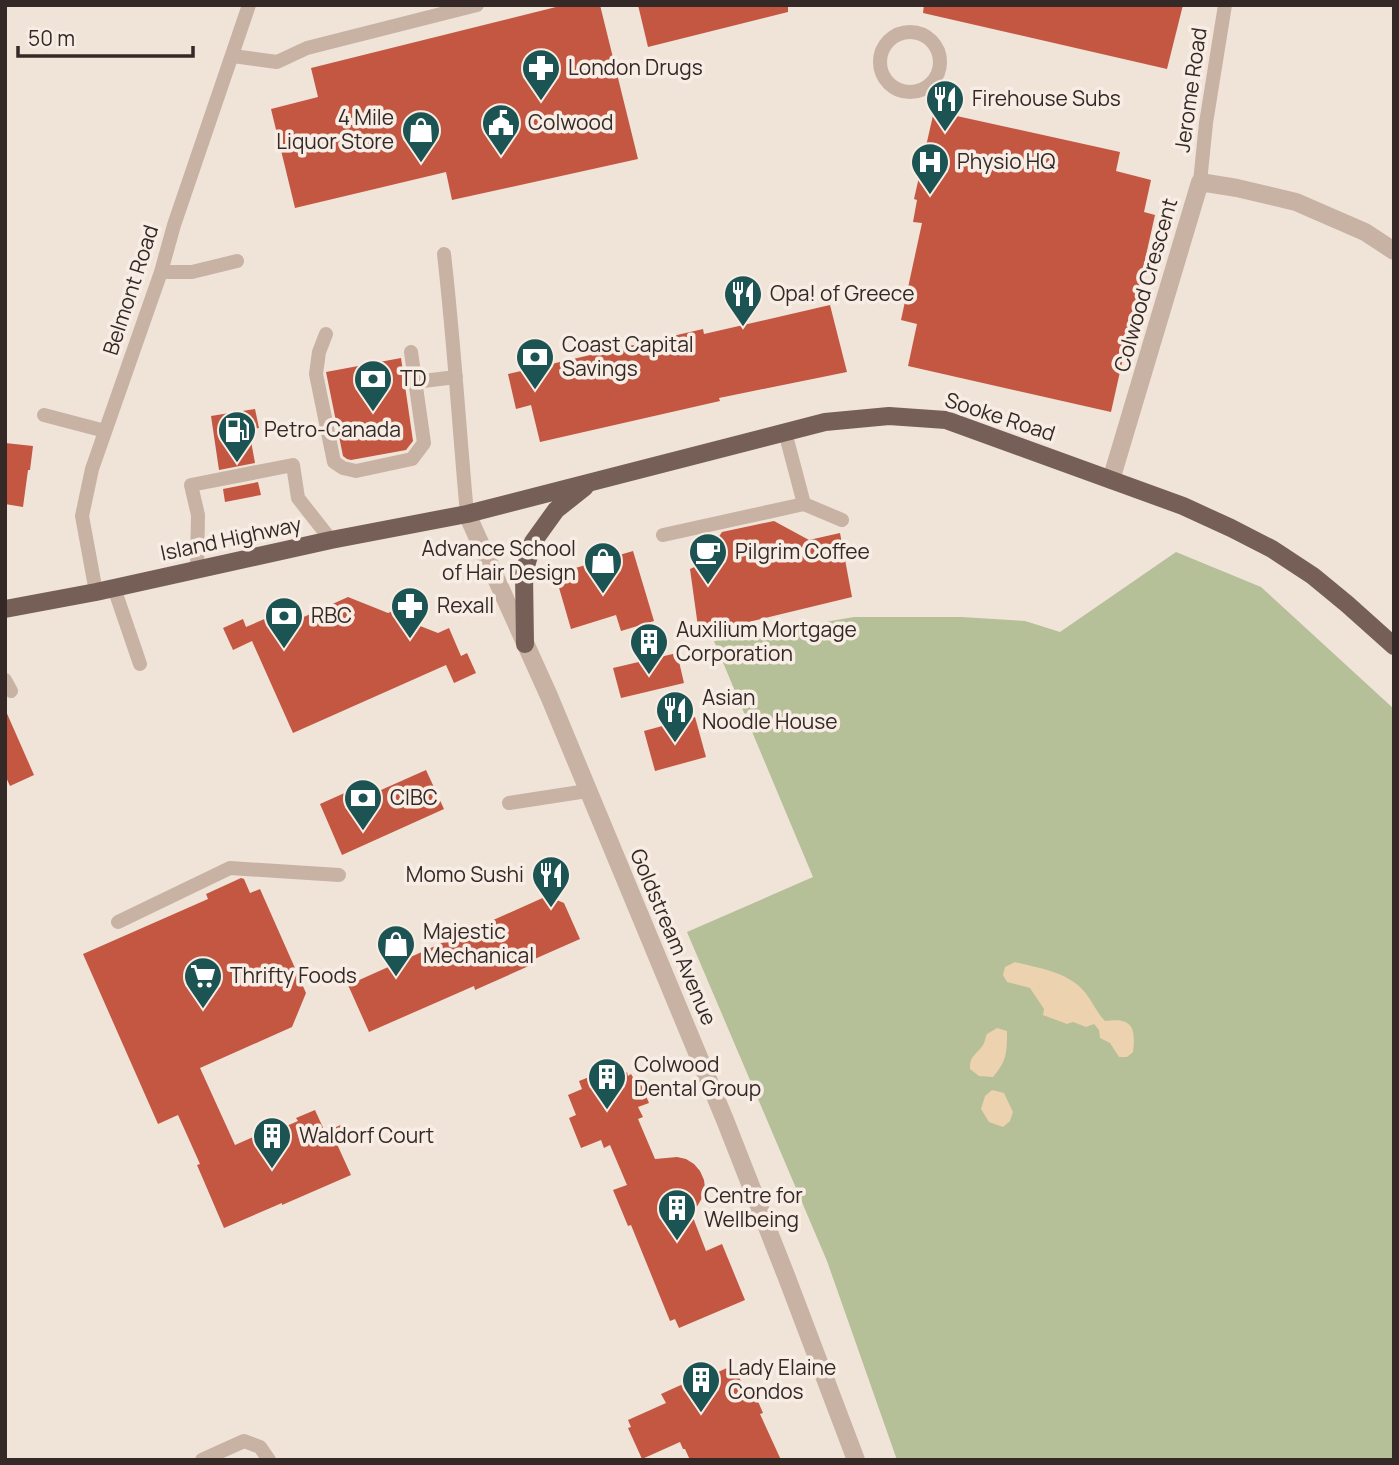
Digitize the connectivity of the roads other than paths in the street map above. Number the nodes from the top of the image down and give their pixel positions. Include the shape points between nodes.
1 (249, 5) edge
2 (477, 5) edge
3 (1225, 5) edge
4 (914, 32) joint
5 (233, 56) junction
6 (1200, 182) junction
7 (1394, 251) edge
8 (444, 254) dead end
9 (237, 261) dead end
10 (161, 272) junction
11 (326, 334) dead end
12 (411, 352) dead end
13 (456, 377) junction
14 (415, 382) junction
15 (44, 415) dead end
16 (105, 431) junction
17 (785, 432) junction
18 (1111, 480) junction
19 (591, 482) junction
20 (804, 503) junction
21 (467, 514) junction
22 (842, 520) dead end
23 (663, 536) dead end
24 (331, 540) junction
25 (197, 569) junction
26 (105, 590) junction
27 (5, 609) edge
28 (525, 644) junction
29 (1394, 646) edge
30 (140, 664) dead end
31 (587, 791) junction
32 (509, 803) dead end
33 (339, 875) dead end
34 (118, 922) dead end
35 (202, 1460) edge
36 (269, 1460) edge
37 (856, 1460) edge

1 - 5 lane, Belmont Road
2 - 5 lane via 307,48 277,62
3 - 6 lane, Jerome Road
4 - 4 lane via 894,36 880,62 886,79 911,91 929,85 940,59 931,41
5 - 10 lane, Belmont Road
6 - 7 street, Colwood Crescent via 1296,202 1365,232
6 - 18 street, Colwood Crescent
8 - 13 lane
9 - 10 lane via 192,272
10 - 16 lane, Belmont Road
11 - 14 lane via 316,374 334,462 343,468 356,471 412,459 424,443
12 - 14 lane
13 - 14 lane
13 - 21 lane
15 - 16 lane
16 - 26 lane, Belmont Road via 82,516
17 - 18 main road, Sooke Road via 825,422 889,416 946,419
17 - 19 main road, Sooke Road
17 - 20 lane
18 - 29 main road, Sooke Road via 1183,506 1272,549 1313,576
19 - 21 main road, Sooke Road
19 - 28 main road via 556,510 533,542 524,573
20 - 22 lane
20 - 23 lane
21 - 24 main road, Island Highway
21 - 28 street, Goldstream Avenue
24 - 25 main road, Island Highway
24 - 25 lane via 298,498 293,465 191,485 198,515
25 - 26 main road, Island Highway
26 - 27 main road, Island Highway
26 - 30 lane, Belmont Road
28 - 31 street, Goldstream Avenue
31 - 32 lane
31 - 37 street, Goldstream Avenue via 730,1133
33 - 34 lane via 230,868
35 - 36 lane via 244,1441 260,1447

